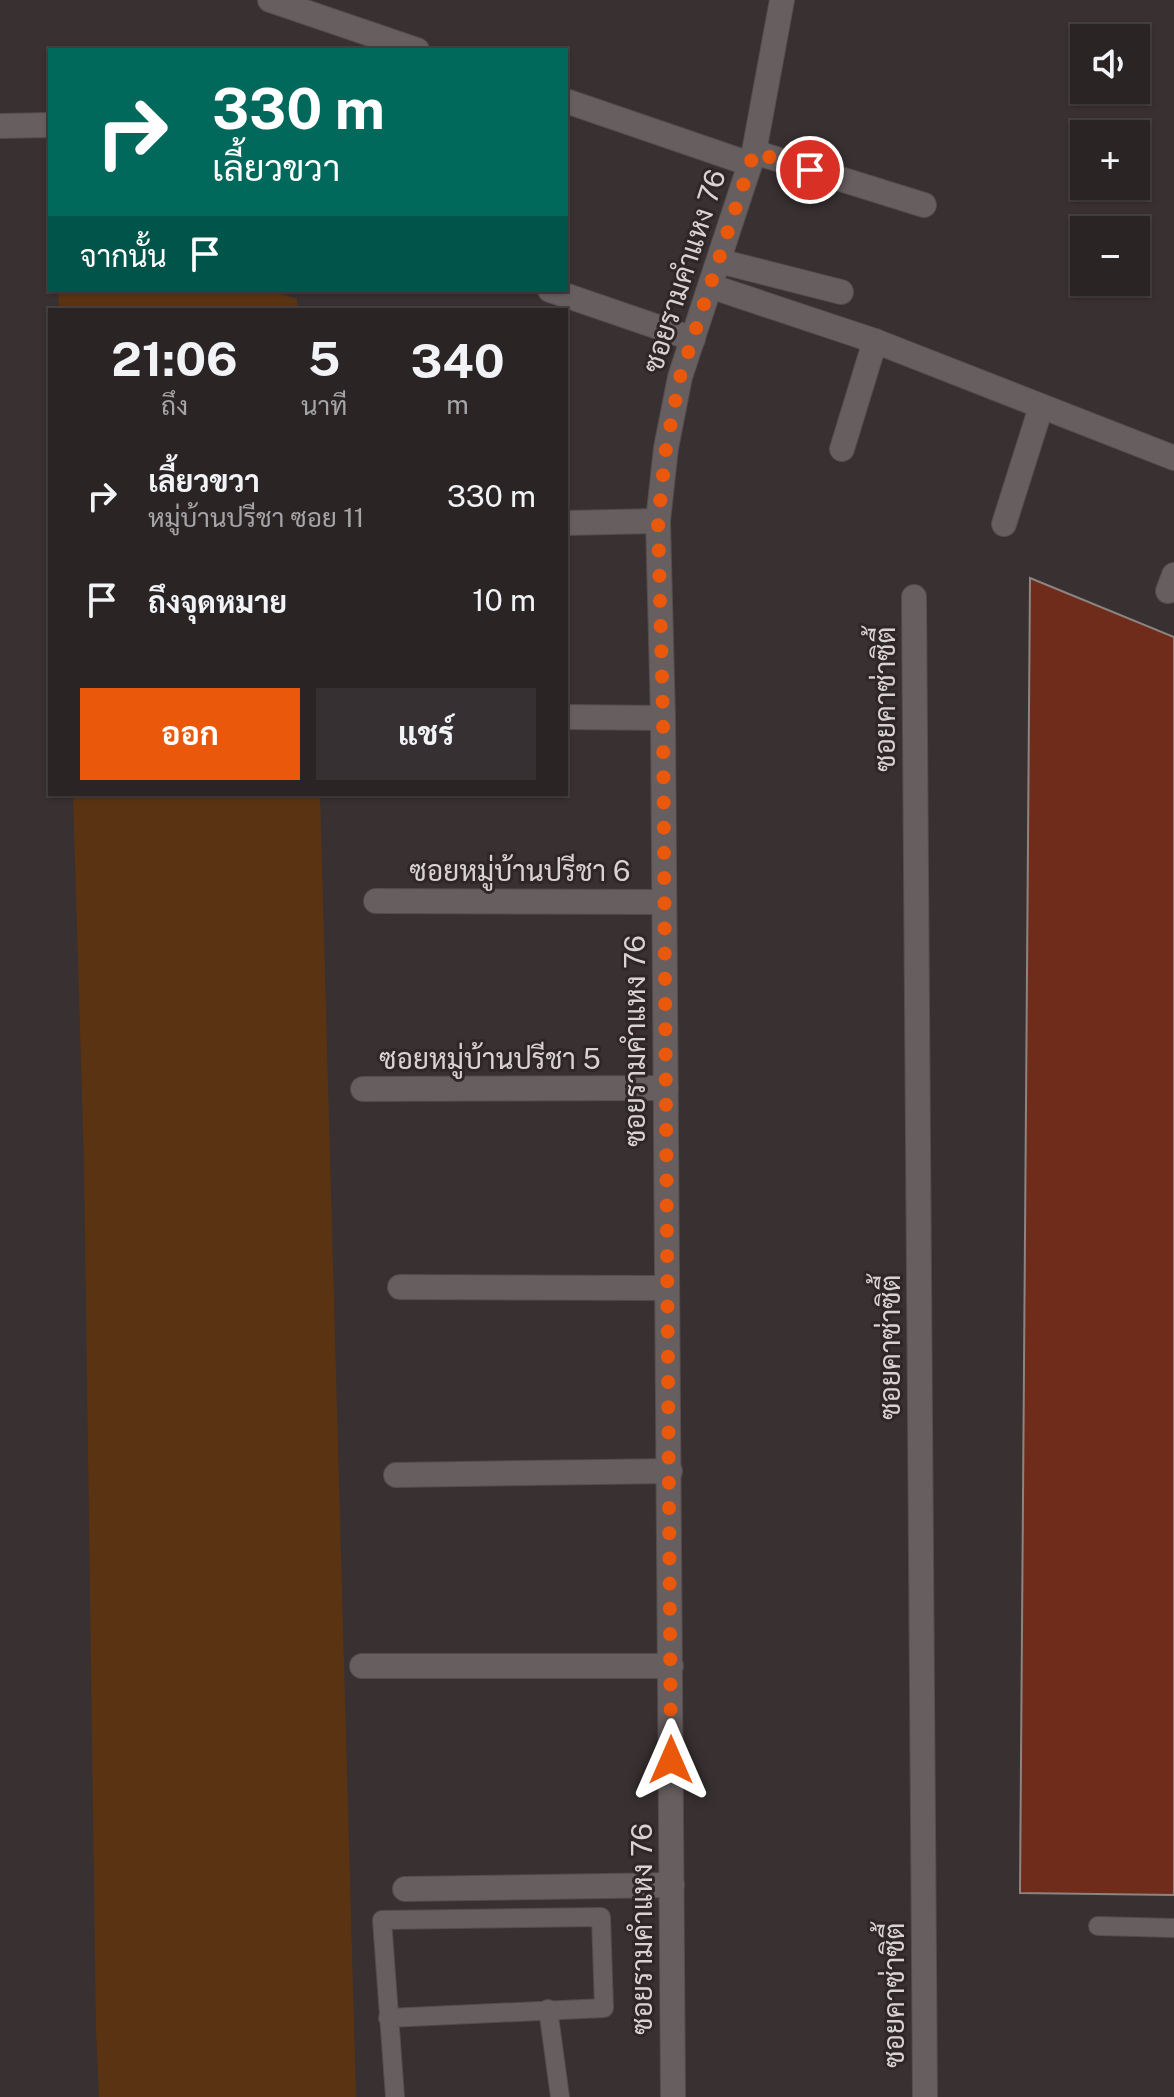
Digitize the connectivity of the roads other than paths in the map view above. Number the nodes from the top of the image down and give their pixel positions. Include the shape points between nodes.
1 (270, 0) edge
2 (782, 0) edge
3 (411, 48) edge
4 (568, 102) edge
5 (48, 125) edge
6 (0, 126) edge
7 (752, 158) junction
8 (924, 205) dead end
9 (719, 261) junction
10 (710, 286) junction
11 (556, 292) edge
12 (841, 292) dead end
13 (693, 339) junction
14 (875, 341) junction
15 (1041, 407) junction
16 (842, 449) dead end
17 (1174, 458) edge
18 (658, 521) junction
19 (568, 523) edge
20 (1004, 524) dead end
21 (914, 597) dead end
22 (568, 717) edge
23 (663, 718) junction
24 (376, 901) dead end
25 (664, 902) junction
26 (666, 1088) junction
27 (363, 1089) dead end
28 (400, 1287) dead end
29 (667, 1288) junction
30 (670, 1471) junction
31 (396, 1475) dead end
32 (362, 1666) dead end
33 (671, 1666) junction
34 (672, 1885) junction
35 (405, 1889) dead end
36 (1098, 1926) dead end
37 (1174, 1928) edge
38 (548, 2009) junction
39 (388, 2018) junction
40 (395, 2097) edge
41 (560, 2097) edge
42 (673, 2097) edge
43 (925, 2097) edge

1 - 3 street
2 - 7 street, ซอยรามคำแหง 76
4 - 7 street
5 - 6 street
7 - 8 street
7 - 9 street, ซอยรามคำแหง 76
9 - 10 street, ซอยรามคำแหง 76
9 - 12 street
10 - 13 street, ซอยรามคำแหง 76
10 - 14 street
11 - 13 street
13 - 18 street, ซอยรามคำแหง 76 via 666,448
14 - 15 street
14 - 16 street
15 - 17 street
15 - 20 street
18 - 19 street
18 - 23 street, ซอยรามคำแหง 76
21 - 43 street, ซอยคาซ่าซิตี้
22 - 23 street
23 - 25 street, ซอยรามคำแหง 76
24 - 25 street, ซอยหมู่บ้านปรีชา 6
25 - 26 street, ซอยรามคำแหง 76
26 - 27 street, ซอยหมู่บ้านปรีชา 5
26 - 29 street, ซอยรามคำแหง 76
28 - 29 street
29 - 30 street, ซอยรามคำแหง 76
30 - 31 street
30 - 33 street, ซอยรามคำแหง 76
32 - 33 street
33 - 34 street, ซอยรามคำแหง 76
34 - 35 street
34 - 42 street, ซอยรามคำแหง 76
36 - 37 lane
38 - 39 lane
38 - 39 lane via 604,2008 601,1917 382,1920
38 - 41 lane
39 - 40 lane

